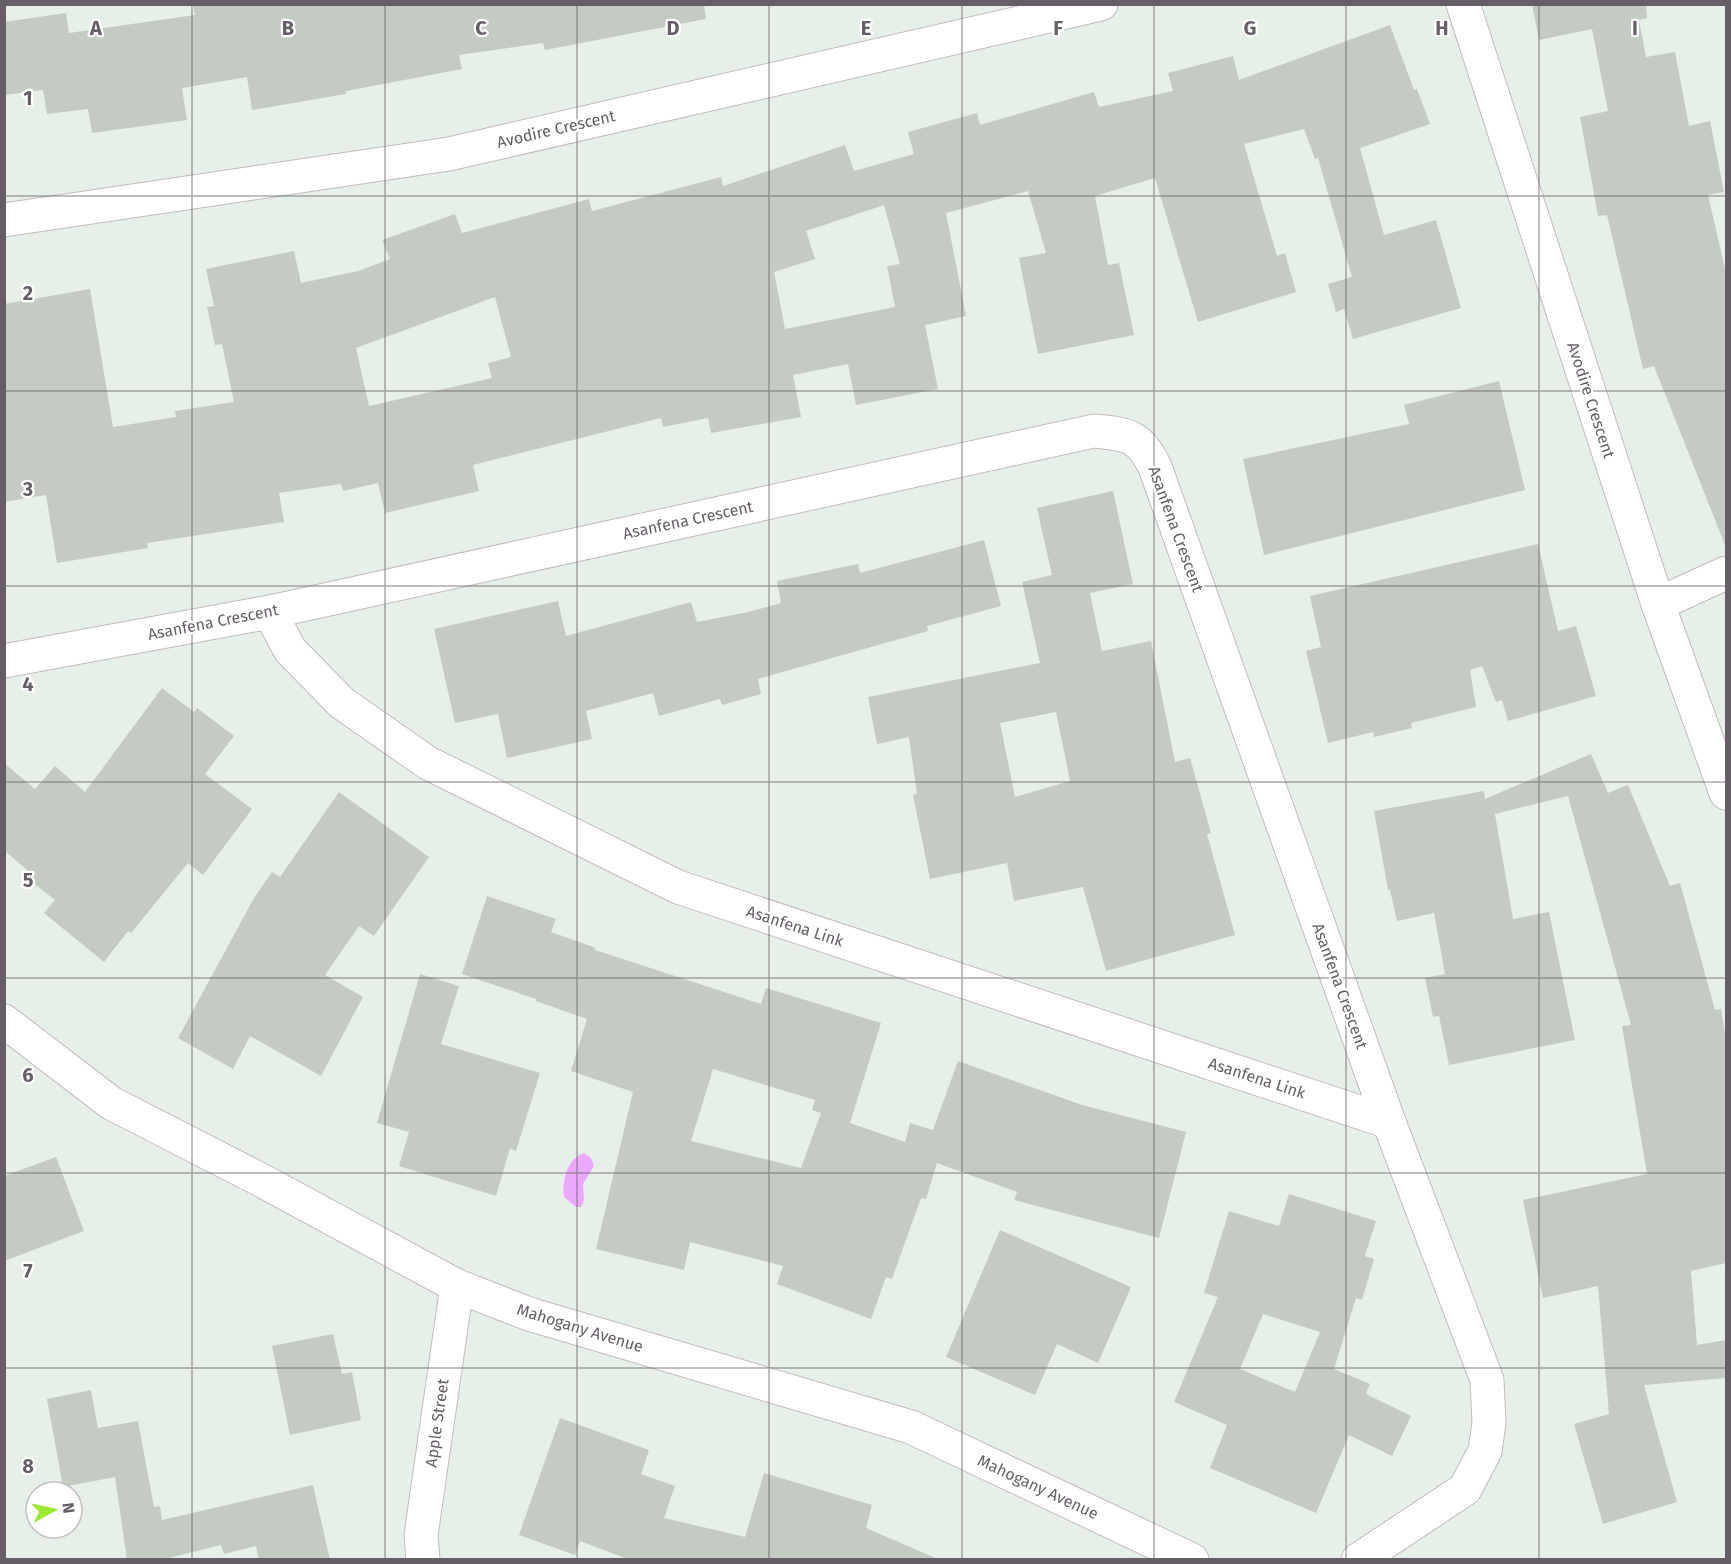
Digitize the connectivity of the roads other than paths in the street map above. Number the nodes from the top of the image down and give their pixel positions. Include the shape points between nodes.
1 (1101, 4) edge
2 (1462, 4) edge
3 (4, 220) edge
4 (1726, 573) edge
5 (1658, 604) junction
6 (270, 612) junction
7 (4, 661) edge
8 (1726, 793) edge
9 (4, 1021) edge
10 (1389, 1122) junction
11 (457, 1286) junction
12 (423, 1560) edge
13 (1192, 1560) edge
14 (1358, 1560) edge

1 - 3 street, Avodire Crescent via 449,154
2 - 5 street, Avodire Crescent
4 - 5 street
5 - 8 street, Avodire Crescent
6 - 7 street, Asanfena Crescent
6 - 10 street, Asanfena Link via 290,650 342,703 428,763 678,887
6 - 10 street, Asanfena Crescent via 1094,431 1123,433 1145,447 1155,466
9 - 11 street, Mahogany Avenue via 111,1103
10 - 14 street, Asanfena Crescent via 1487,1380 1489,1424 1485,1451 1464,1489
11 - 12 street, Apple Street via 421,1534
11 - 13 street, Mahogany Avenue via 529,1314 911,1427

